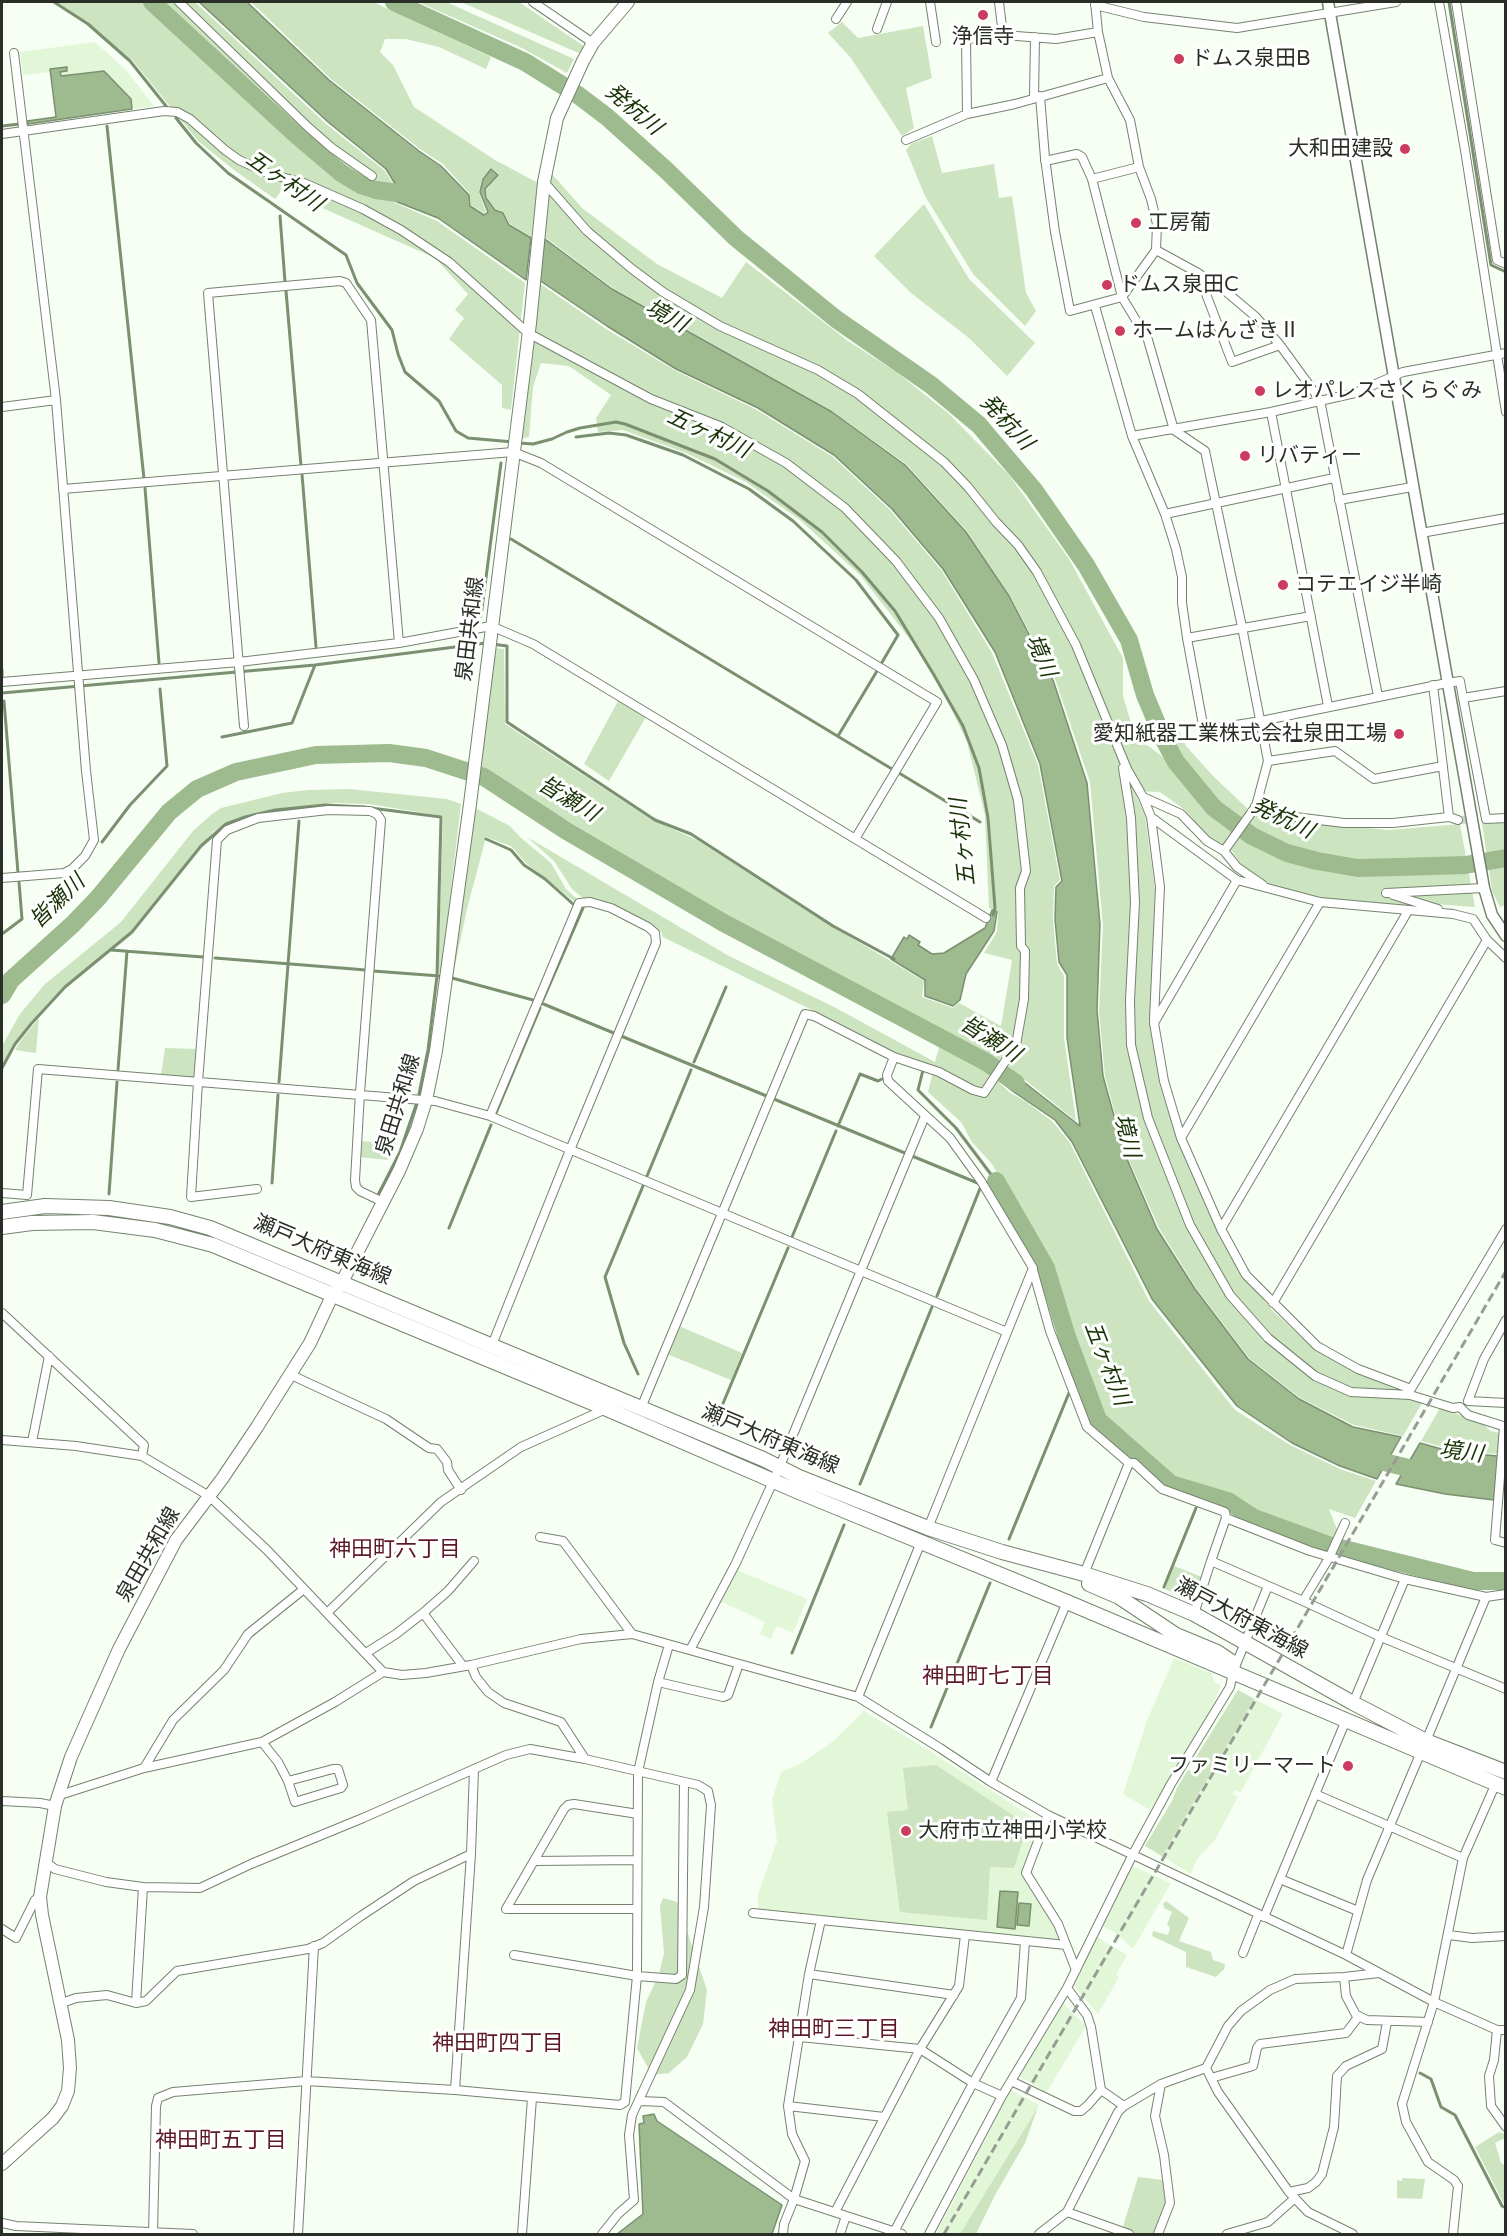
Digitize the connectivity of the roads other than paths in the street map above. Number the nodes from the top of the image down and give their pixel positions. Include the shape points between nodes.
1 (179, 2) edge
2 (533, 2) edge
3 (628, 2) edge
4 (847, 2) edge
5 (887, 2) edge
6 (930, 2) edge
7 (999, 2) edge
8 (1396, 2) edge
9 (1439, 2) edge
10 (1456, 2) edge
11 (1095, 3) edge
12 (546, 5) edge
13 (1329, 7) edge
14 (836, 19) dead end
15 (877, 29) dead end
16 (1098, 32) junction
17 (1003, 35) junction
18 (1035, 37) junction
19 (593, 42) junction
20 (936, 42) dead end
21 (14, 53) dead end
22 (1108, 78) junction
23 (1037, 97) junction
24 (967, 114) junction
25 (24, 131) junction
26 (2, 134) edge
27 (906, 140) dead end
28 (1045, 161) junction
29 (1139, 167) junction
30 (372, 176) dead end
31 (1092, 179) junction
32 (544, 183) junction
33 (1156, 250) junction
34 (1496, 253) junction
35 (1482, 256) junction
36 (1506, 264) edge
37 (1198, 273) junction
38 (1122, 297) junction
39 (1095, 306) junction
40 (1070, 311) junction
41 (1064, 320) dead end
42 (529, 328) junction
43 (1280, 345) junction
44 (1506, 353) edge
45 (1496, 354) junction
46 (1394, 376) junction
47 (56, 400) junction
48 (1320, 400) junction
49 (2, 407) edge
50 (1271, 412) junction
51 (1506, 412) edge
52 (1174, 430) junction
53 (1132, 436) junction
54 (513, 450) junction
55 (383, 464) junction
56 (223, 476) junction
57 (1334, 478) junction
58 (1412, 487) junction
59 (1286, 488) junction
60 (63, 489) junction
61 (1339, 500) junction
62 (1216, 502) junction
63 (1165, 514) junction
64 (1506, 518) edge
65 (1421, 533) junction
66 (1311, 616) junction
67 (1242, 627) junction
68 (490, 629) junction
69 (1187, 638) junction
70 (399, 643) junction
71 (239, 665) junction
72 (78, 678) junction
73 (2, 682) edge
74 (1447, 682) junction
75 (1433, 685) junction
76 (1506, 691) edge
77 (1378, 696) junction
78 (1463, 698) junction
79 (1328, 706) junction
80 (1261, 721) junction
81 (244, 726) dead end
82 (1121, 755) junction
83 (1268, 761) junction
84 (1443, 766) junction
85 (1143, 797) junction
86 (1255, 807) junction
87 (1151, 818) junction
88 (1506, 818) edge
89 (855, 839) junction
90 (1225, 851) junction
91 (2, 878) edge
92 (1237, 880) junction
93 (1484, 886) junction
94 (1268, 889) junction
95 (1320, 902) junction
96 (1408, 911) junction
97 (1452, 914) junction
98 (986, 918) dead end
99 (1506, 936) edge
100 (1487, 940) junction
101 (1506, 958) edge
102 (1154, 1023) junction
103 (894, 1057) junction
104 (198, 1082) junction
105 (360, 1094) junction
106 (426, 1100) junction
107 (490, 1116) junction
108 (925, 1116) junction
109 (1181, 1138) junction
110 (570, 1150) junction
111 (257, 1189) dead end
112 (2, 1193) edge
113 (383, 1202) junction
114 (2, 1212) edge
115 (722, 1214) junction
116 (2, 1227) edge
117 (1221, 1228) junction
118 (1506, 1229) edge
119 (1033, 1268) junction
120 (861, 1271) junction
121 (342, 1282) junction
122 (332, 1296) junction
123 (1273, 1303) junction
124 (2, 1313) edge
125 (1506, 1320) edge
126 (1007, 1332) junction
127 (492, 1345) junction
128 (49, 1356) junction
129 (289, 1374) junction
130 (1411, 1392) junction
131 (1468, 1401) junction
132 (1506, 1403) edge
133 (1460, 1407) junction
134 (641, 1408) junction
135 (607, 1409) junction
136 (1505, 1426) edge
137 (2, 1440) edge
138 (32, 1442) junction
139 (142, 1456) junction
140 (1129, 1463) junction
141 (780, 1466) junction
142 (773, 1480) junction
143 (461, 1490) junction
144 (209, 1496) junction
145 (1226, 1518) junction
146 (1345, 1523) dead end
147 (928, 1528) junction
148 (540, 1537) dead end
149 (1506, 1540) edge
150 (921, 1542) junction
151 (1329, 1557) junction
152 (474, 1561) dead end
153 (1038, 1562) junction
154 (1211, 1562) junction
155 (1084, 1574) junction
156 (1405, 1579) junction
157 (1268, 1586) junction
158 (304, 1589) junction
159 (1506, 1594) edge
160 (1486, 1597) junction
161 (1303, 1601) junction
162 (1067, 1602) junction
163 (327, 1613) junction
164 (423, 1613) junction
165 (1194, 1614) junction
166 (632, 1634) junction
167 (1381, 1636) junction
168 (1245, 1642) junction
169 (669, 1645) junction
170 (690, 1650) junction
171 (366, 1653) junction
172 (739, 1664) junction
173 (467, 1665) junction
174 (1456, 1667) junction
175 (383, 1672) junction
176 (1233, 1672) junction
177 (658, 1682) junction
178 (1506, 1689) edge
179 (858, 1697) junction
180 (1353, 1703) junction
181 (1346, 1720) junction
182 (262, 1742) junction
183 (1423, 1747) junction
184 (585, 1759) junction
185 (1504, 1767) edge
186 (144, 1768) junction
187 (474, 1769) junction
188 (638, 1772) junction
189 (288, 1782) junction
190 (991, 1782) junction
191 (684, 1783) junction
192 (1501, 1786) edge
193 (1315, 1794) junction
194 (2, 1801) edge
195 (56, 1801) junction
196 (638, 1814) junction
197 (1048, 1815) junction
198 (1390, 1826) junction
199 (471, 1854) junction
200 (1133, 1854) junction
201 (1464, 1858) junction
202 (638, 1860) junction
203 (534, 1861) junction
204 (47, 1863) junction
205 (1280, 1879) junction
206 (143, 1887) junction
207 (40, 1897) junction
208 (637, 1909) junction
209 (1358, 1911) junction
210 (753, 1913) dead end
211 (1261, 1916) junction
212 (821, 1920) junction
213 (2, 1929) edge
214 (965, 1935) junction
215 (1449, 1935) junction
216 (1506, 1936) edge
217 (1025, 1941) junction
218 (1066, 1945) junction
219 (314, 1946) junction
220 (1243, 1953) dead end
221 (514, 1955) dead end
222 (1346, 1955) junction
223 (1076, 1970) junction
224 (1379, 1973) junction
225 (809, 1974) junction
226 (637, 1976) junction
227 (1344, 1977) junction
228 (1067, 1988) junction
229 (954, 1995) junction
230 (136, 2002) junction
231 (1434, 2002) junction
232 (62, 2003) junction
233 (1359, 2016) junction
234 (1387, 2022) junction
235 (1428, 2022) junction
236 (1501, 2030) edge
237 (800, 2037) junction
238 (920, 2049) junction
239 (1206, 2068) junction
240 (1211, 2078) junction
241 (306, 2081) junction
242 (1011, 2082) junction
243 (973, 2083) junction
244 (1161, 2084) junction
245 (455, 2090) junction
246 (1101, 2090) junction
247 (1002, 2096) junction
248 (532, 2098) junction
249 (640, 2101) junction
250 (788, 2106) junction
251 (1124, 2106) junction
252 (884, 2117) junction
253 (1506, 2127) edge
254 (2, 2164) edge
255 (1292, 2195) junction
256 (794, 2199) junction
257 (835, 2212) junction
258 (1067, 2212) junction
259 (846, 2216) junction
260 (2, 2223) edge
261 (1243, 2232) edge
262 (153, 2233) junction
263 (898, 2233) edge
264 (193, 2235) edge
265 (297, 2235) edge
266 (522, 2235) edge
267 (602, 2235) edge
268 (783, 2235) edge
269 (840, 2235) edge
270 (929, 2235) edge
271 (1039, 2235) edge
272 (1129, 2235) edge
273 (1158, 2235) edge
274 (1227, 2235) edge
275 (1353, 2235) edge
276 (1453, 2235) edge

1 - 30 street via 308,127
2 - 12 street
3 - 19 main road, 泉田共和線
4 - 14 street
5 - 15 street
6 - 20 street
7 - 17 street
8 - 13 street
9 - 35 street
10 - 34 street
11 - 13 street via 1144,17 1237,28
11 - 16 street
12 - 19 street
13 - 46 street
16 - 18 street via 1056,39
16 - 22 street
17 - 18 street
17 - 24 street via 966,39
18 - 23 street
19 - 32 main road, 泉田共和線 via 557,118
21 - 25 street
22 - 23 street
22 - 29 street via 1130,120
23 - 24 street
23 - 28 street
24 - 27 street
25 - 26 street
25 - 42 street via 177,112 190,118 239,160 304,183 401,230 449,262
25 - 47 street
28 - 31 street via 1077,154
28 - 40 street
29 - 31 street
29 - 33 street via 1157,224
31 - 38 street
32 - 42 main road, 泉田共和線
32 - 82 street via 587,231 663,292 720,326 818,369 858,394 944,462 1037,572 1076,645
33 - 37 street
33 - 38 street
34 - 35 street
34 - 36 street via 1497,260
35 - 45 street
37 - 43 street via 1256,317
37 - 43 street via 1232,362
38 - 39 street
38 - 52 street via 1148,340
39 - 40 street
39 - 53 street
40 - 41 street
42 - 54 main road, 泉田共和線
42 - 103 street via 651,399 722,427 786,463 845,508 896,561 939,618 979,691 1002,745 1018,800 1026,871 1020,888 1024,999 1016,1045 984,1093
43 - 48 street
44 - 45 street
45 - 46 street
45 - 51 street
46 - 48 street via 1355,393
46 - 58 street
47 - 49 street
47 - 60 street
48 - 50 street
48 - 57 street
50 - 52 street
50 - 59 street
52 - 53 street
52 - 62 street via 1205,451
53 - 63 street
54 - 55 street
54 - 68 main road, 泉田共和線
54 - 89 street via 937,702
55 - 56 street
55 - 56 street via 371,320 340,281 208,293
55 - 70 street
56 - 60 street
56 - 71 street
57 - 59 street
57 - 61 street
58 - 61 street
58 - 65 street
59 - 62 street
59 - 66 street
60 - 72 street
61 - 77 street
62 - 63 street
62 - 67 street
63 - 69 street via 1182,577
64 - 65 street
65 - 74 street
66 - 67 street
66 - 79 street
67 - 69 street
67 - 80 street
68 - 70 street
68 - 89 street via 533,644
68 - 106 main road, 泉田共和線 via 471,800
69 - 80 street via 1204,730
70 - 71 street
71 - 72 street
71 - 81 street
72 - 73 street
72 - 91 street via 94,840 91,848 64,873
74 - 75 street
74 - 78 street via 1460,681
74 - 93 street
75 - 77 street
75 - 84 street
76 - 78 street
77 - 79 street
78 - 88 street via 1484,819
79 - 80 street
80 - 83 street
82 - 85 street
82 - 130 street via 1131,818 1135,902 1131,1045 1148,1118 1190,1226 1230,1295 1268,1338 1315,1376 1351,1392
83 - 84 street via 1335,751 1374,779
83 - 86 street
84 - 86 street via 1454,819 1344,823
85 - 87 street
85 - 90 street via 1181,814 1207,841
86 - 90 street
87 - 92 street
87 - 102 street via 1160,887
89 - 98 street
90 - 94 street via 1237,867
92 - 94 street
92 - 102 street
93 - 97 street via 1386,892
93 - 99 street via 1492,915
94 - 95 street
95 - 96 street
95 - 109 street
96 - 97 street
96 - 117 street
97 - 100 street via 1473,919
100 - 101 street
100 - 123 street
102 - 109 street via 1164,1081
103 - 108 street via 888,1081
103 - 115 street via 805,1014
104 - 105 street
104 - 105 street via 217,840 227,830 258,818 328,810 370,811 381,820
104 - 111 street via 191,1197
104 - 112 street via 38,1069 27,1194
105 - 106 street
105 - 113 street via 356,1187
106 - 107 street
106 - 113 main road, 泉田共和線
107 - 110 street
107 - 110 street via 579,903 622,912 648,927 657,938
108 - 119 street via 951,1138
108 - 120 street
109 - 117 street
110 - 115 street
110 - 127 street
113 - 121 main road, 泉田共和線
114 - 121 main road, 瀬戸大府東海線 via 78,1206 170,1216 237,1238
115 - 120 street
115 - 134 street
116 - 122 main road, 瀬戸大府東海線 via 65,1221 155,1230 213,1245
117 - 123 street via 1246,1275
118 - 130 street
119 - 126 street
119 - 140 street via 1050,1331 1087,1427
120 - 126 street
120 - 141 street
121 - 122 main road, 泉田共和線
121 - 127 main road, 瀬戸大府東海線
122 - 129 main road, 泉田共和線 via 310,1343
122 - 135 main road, 瀬戸大府東海線
123 - 130 street via 1317,1346
124 - 128 street
125 - 131 street via 1484,1359
126 - 147 street
127 - 134 main road, 瀬戸大府東海線
128 - 138 street
128 - 139 street via 144,1445
129 - 143 street via 386,1419 429,1448 437,1449
129 - 144 main road, 泉田共和線
130 - 133 street via 1453,1408
131 - 132 street
131 - 133 street
133 - 136 street via 1467,1414
134 - 141 main road, 瀬戸大府東海線
135 - 142 main road, 瀬戸大府東海線
135 - 143 street via 521,1447
136 - 149 street via 1495,1540
137 - 138 street
138 - 139 street
139 - 144 street
140 - 145 street via 1134,1463 1162,1489 1225,1512
140 - 155 street
141 - 142 street
141 - 147 main road, 瀬戸大府東海線
142 - 150 main road, 瀬戸大府東海線
142 - 170 street via 736,1563
143 - 163 street via 441,1502
144 - 158 street
144 - 195 main road, 泉田共和線 via 176,1540 129,1628 87,1718
145 - 151 street
145 - 154 street
146 - 151 street
147 - 153 main road, 瀬戸大府東海線
148 - 166 street via 563,1541
150 - 162 main road, 瀬戸大府東海線
150 - 179 street
151 - 156 street
151 - 161 street
152 - 164 street
153 - 155 main road, 瀬戸大府東海線
153 - 176 main road via 1060,1575 1119,1597 1176,1635 1217,1652 1232,1662
154 - 157 street
154 - 165 street
155 - 165 main road, 瀬戸大府東海線
156 - 160 street
156 - 167 street
157 - 161 street
157 - 168 street
158 - 163 street
158 - 186 street via 248,1634 224,1670 173,1720
159 - 160 street
160 - 174 street
161 - 167 street
162 - 176 main road, 瀬戸大府東海線
162 - 190 street
163 - 171 street
164 - 171 street
164 - 173 street
165 - 168 main road, 瀬戸大府東海線
166 - 169 street
166 - 173 street via 581,1639
167 - 174 street
167 - 180 street
168 - 176 street
168 - 180 main road, 瀬戸大府東海線
169 - 170 street
169 - 177 street
170 - 172 street
171 - 175 street
172 - 177 street via 729,1695 723,1697
172 - 179 street
173 - 175 street via 402,1675
173 - 184 street via 489,1692 504,1703 561,1722
174 - 178 street
174 - 183 street
175 - 182 street
176 - 181 main road, 瀬戸大府東海線
176 - 200 street via 1230,1687
177 - 188 street
179 - 190 street
180 - 183 main road, 瀬戸大府東海線
181 - 183 main road, 瀬戸大府東海線
181 - 193 street
182 - 186 street
182 - 189 street
183 - 185 main road, 瀬戸大府東海線
183 - 192 main road, 瀬戸大府東海線
183 - 198 street
184 - 187 street via 530,1749
184 - 188 street
185 - 192 street
186 - 195 street
187 - 199 street
187 - 206 street via 200,1888
188 - 191 street
188 - 196 street
189 - 189 street via 295,1802 343,1785 338,1769
190 - 197 street
191 - 226 street via 682,1975
191 - 249 street via 708,1791 711,1805 701,1933 690,1990
192 - 201 street
193 - 198 street
193 - 205 street
194 - 195 street
195 - 204 main road, 泉田共和線
196 - 202 street
196 - 203 street via 568,1805
197 - 200 street
197 - 218 street via 1026,1873 1058,1924
198 - 201 street
198 - 209 street via 1366,1880
199 - 219 street via 414,1881
199 - 245 street
200 - 211 street
200 - 223 street
201 - 215 street
202 - 203 street
202 - 208 street
203 - 208 street via 506,1909
204 - 206 street via 55,1869 106,1882
204 - 207 main road, 泉田共和線
205 - 209 street
205 - 211 street
206 - 230 street
207 - 213 street via 16,1938
207 - 232 main road, 泉田共和線
208 - 226 street
209 - 222 street
210 - 212 street
211 - 220 street
211 - 222 street
212 - 214 street
212 - 225 street
214 - 217 street
214 - 229 street via 959,1986
215 - 216 street
215 - 231 street
217 - 218 street
217 - 243 street via 1021,1998
218 - 223 street
219 - 230 street via 177,1971 146,2001
219 - 241 street
221 - 226 street
222 - 224 street
223 - 228 street
224 - 227 street
224 - 231 street
225 - 229 street
225 - 237 street
226 - 248 street via 625,2102 620,2105
227 - 233 street via 1346,1996
227 - 239 street via 1295,1979 1269,1990 1241,2010 1228,2026
228 - 242 street
228 - 246 street via 1091,2027
229 - 238 street
230 - 232 street via 106,1995
231 - 235 street
231 - 236 street
232 - 254 main road, 泉田共和線 via 70,2068 65,2098 53,2118
233 - 234 street
233 - 240 street via 1346,2032 1260,2044 1253,2066
234 - 235 street
234 - 255 street via 1382,2049 1346,2066 1337,2076 1334,2127 1322,2174 1308,2188
235 - 276 street via 1402,2104 1406,2122 1428,2162 1458,2186
236 - 253 street via 1490,2076 1491,2106
237 - 238 street
237 - 250 street
238 - 243 street
238 - 252 street
239 - 240 street
239 - 244 street
240 - 255 street
241 - 245 street
241 - 262 street via 173,2092 158,2098
241 - 265 street
242 - 246 street via 1074,2111 1081,2111
242 - 247 street
243 - 247 street
243 - 263 street
244 - 251 street
244 - 273 street via 1155,2116 1170,2203
245 - 248 street
246 - 251 street
247 - 270 street
248 - 266 street
249 - 256 street via 664,2102
249 - 267 street via 632,2115 629,2135 634,2200
250 - 252 street
250 - 256 street via 792,2134 805,2161
251 - 258 street
252 - 257 street
255 - 261 street via 1268,2222
255 - 275 street via 1308,2212
256 - 257 street
256 - 268 street
257 - 259 street
258 - 271 street
258 - 272 street
259 - 263 street
259 - 269 street
260 - 262 street
261 - 274 street
262 - 264 street

